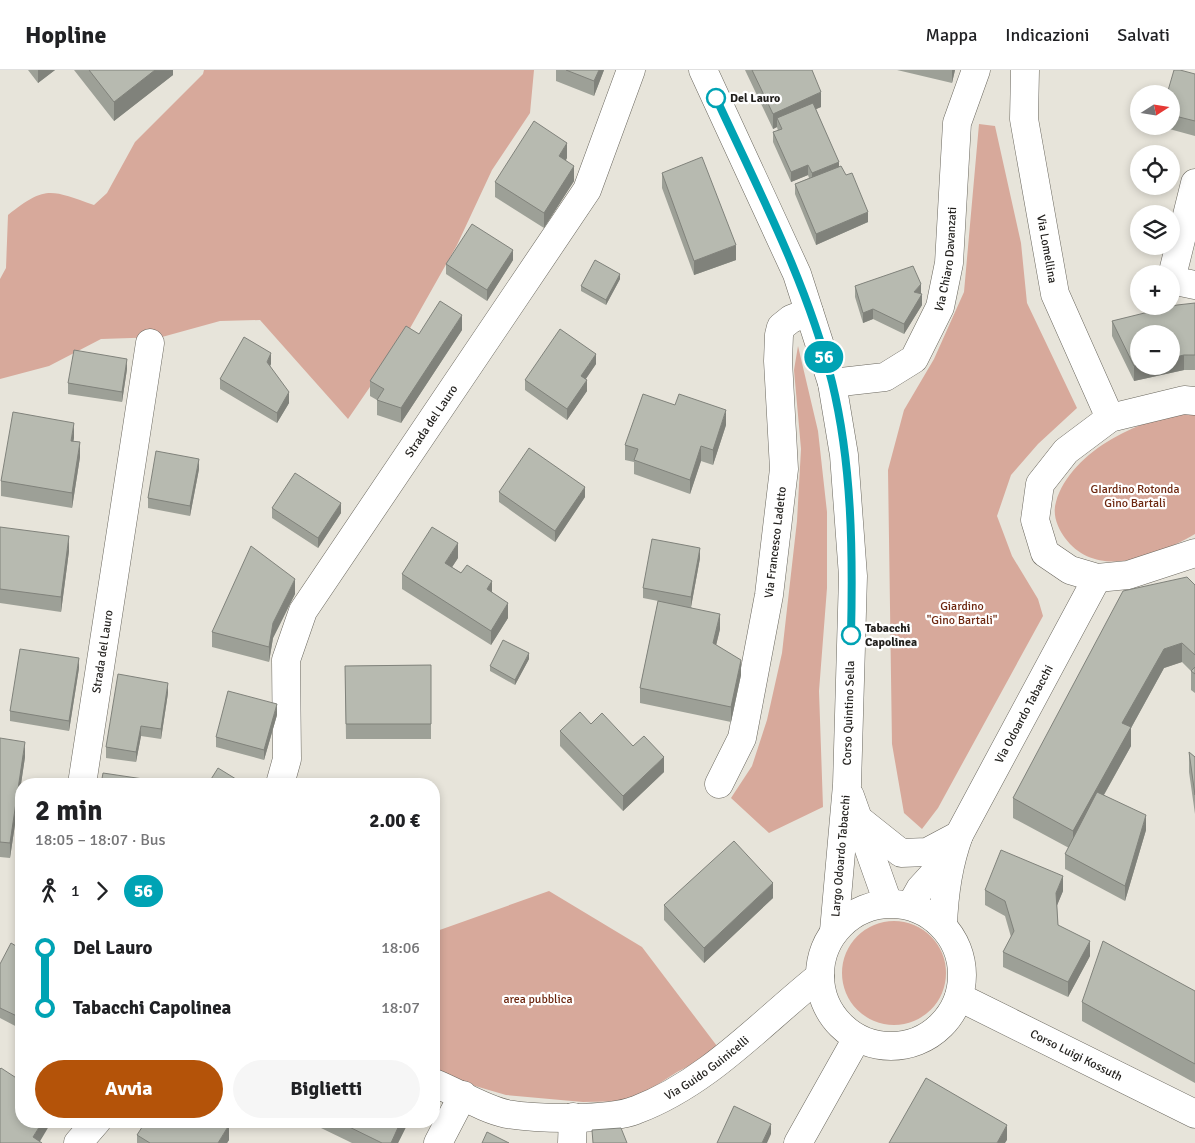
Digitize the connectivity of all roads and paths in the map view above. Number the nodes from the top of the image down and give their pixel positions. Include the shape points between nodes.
1 (631, 70) edge
2 (703, 70) edge
3 (976, 70) edge
4 (1025, 70) edge
5 (1195, 183) edge
6 (1195, 285) edge
7 (809, 312) junction
8 (150, 343) dead end
9 (832, 383) junction
10 (1195, 401) edge
11 (1110, 418) junction
12 (1195, 553) edge
13 (1098, 578) junction
14 (83, 778) edge
15 (282, 778) edge
16 (719, 784) dead end
17 (847, 784) junction
18 (857, 818) junction
19 (956, 844) junction
20 (899, 904) junction
21 (943, 926) junction
22 (834, 931) junction
23 (820, 976) junction
24 (959, 997) junction
25 (857, 1038) junction
26 (440, 1085) edge
27 (463, 1095) junction
28 (1195, 1114) edge
29 (90, 1128) edge
30 (572, 1130) edge
31 (78, 1143) edge
32 (438, 1143) edge
33 (798, 1143) edge

1 - 15 street, Strada del Lauro via 588,190 303,611 286,660 287,759
2 - 7 street, Corso Quintino Sella via 797,274
3 - 9 street, Via Chiaro Davanzati via 957,123 949,263 940,307 914,359 884,377
4 - 11 street, Via Lomellina via 1024,119 1055,294
5 - 6 street via 1172,280
7 - 9 street, Corso Quintino Sella
7 - 16 street, Via Francesco Ladetto via 791,319 781,327 779,335 784,469 769,595 742,738
8 - 14 street, Strada del Lauro
9 - 17 street, Corso Quintino Sella via 844,455 853,576
10 - 11 street via 1184,400
11 - 13 street via 1066,451 1040,484 1035,520 1045,553 1070,570
12 - 13 street via 1128,575
13 - 19 street, Via Odoardo Tabacchi
17 - 18 street, Largo Odoardo Tabacchi
17 - 22 street, Largo Odoardo Tabacchi
18 - 19 street, Largo Odoardo Tabacchi via 901,853 928,852
18 - 20 street, Largo Odoardo Tabacchi
19 - 20 street, Via Odoardo Tabacchi via 920,889
19 - 21 street, Via Odoardo Tabacchi via 944,893
20 - 21 street, Largo Odoardo Tabacchi via 932,916
20 - 22 street, Largo Odoardo Tabacchi via 867,907
21 - 24 street, Largo Odoardo Tabacchi via 959,952 963,974
22 - 23 street, Largo Odoardo Tabacchi via 823,952
23 - 25 street, Largo Odoardo Tabacchi via 822,995 830,1012
23 - 30 street, Via Guido Guinicelli via 729,1054 682,1087 635,1111
24 - 25 street, Largo Odoardo Tabacchi via 936,1031 918,1042 877,1045
24 - 28 street, Corso Luigi Kossuth
25 - 33 street
26 - 27 street, Via Guido Guinicelli
27 - 30 street, Via Guido Guinicelli via 507,1114
27 - 32 street
29 - 31 street

